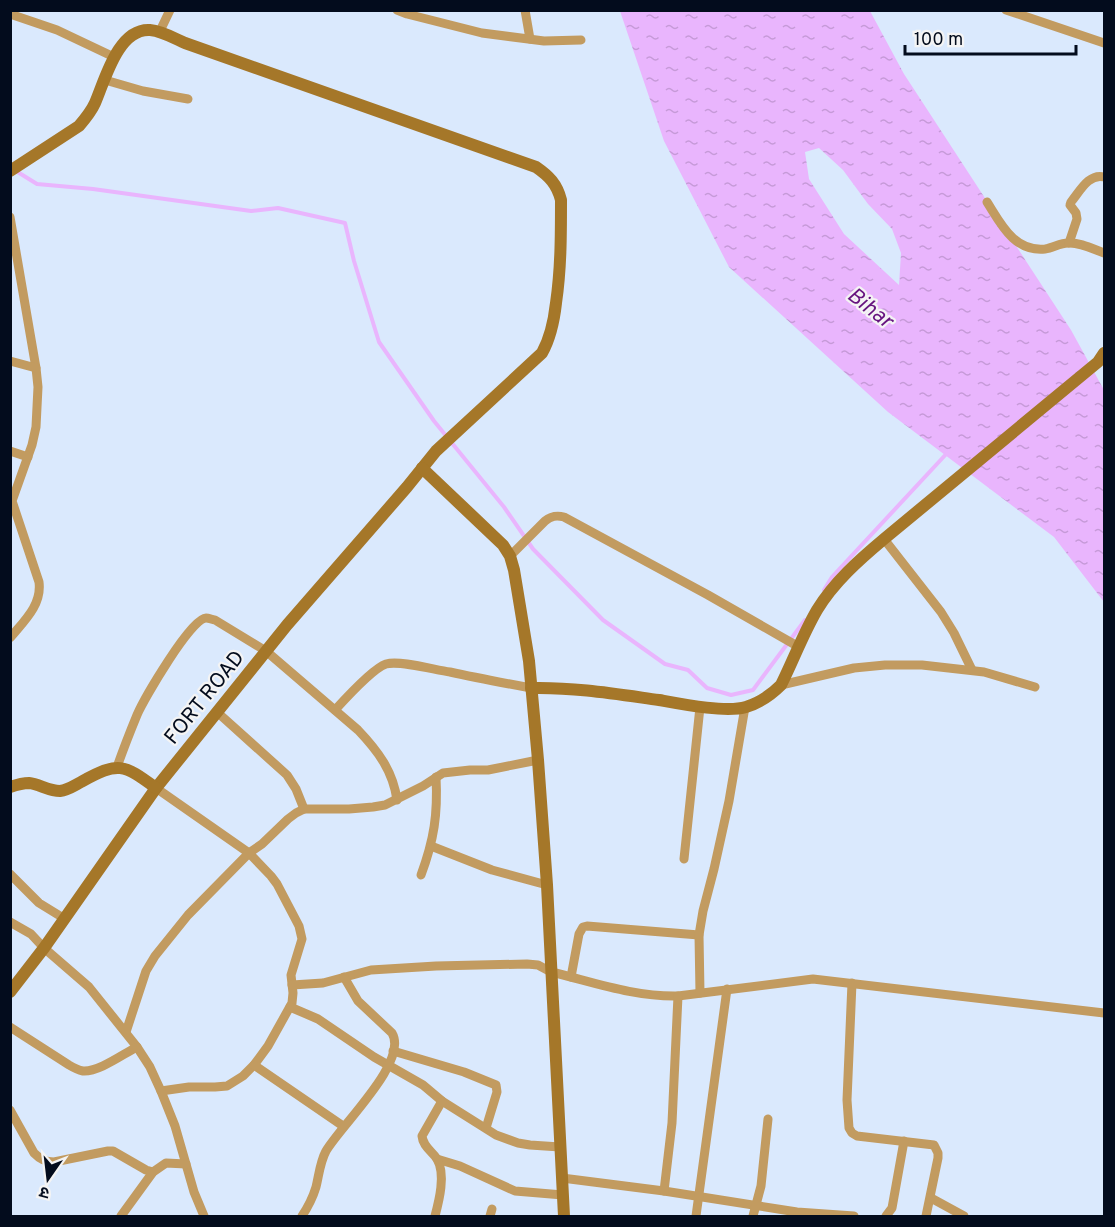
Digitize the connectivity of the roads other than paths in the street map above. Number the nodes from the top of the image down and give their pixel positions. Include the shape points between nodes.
1 (170, 10) edge
2 (398, 10) edge
3 (525, 10) edge
4 (1006, 10) edge
5 (10, 14) edge
6 (160, 31) junction
7 (530, 39) junction
8 (581, 40) dead end
9 (1104, 43) edge
10 (114, 57) junction
11 (105, 80) junction
12 (188, 99) dead end
13 (14, 169) edge
14 (1104, 177) edge
15 (987, 202) dead end
16 (10, 217) edge
17 (1070, 243) junction
18 (1104, 253) edge
19 (1101, 357) edge
20 (10, 361) edge
21 (36, 369) junction
22 (10, 451) edge
23 (28, 457) junction
24 (422, 468) junction
25 (884, 539) junction
26 (510, 556) junction
27 (10, 638) edge
28 (799, 647) junction
29 (266, 651) junction
30 (972, 670) junction
31 (781, 686) junction
32 (1035, 687) dead end
33 (531, 688) junction
34 (700, 706) junction
35 (745, 707) junction
36 (334, 710) junction
37 (217, 712) junction
38 (538, 760) junction
39 (117, 767) junction
40 (436, 777) junction
41 (10, 787) edge
42 (156, 788) junction
43 (397, 800) junction
44 (304, 809) junction
45 (431, 846) junction
46 (249, 853) junction
47 (684, 859) dead end
48 (10, 874) edge
49 (421, 875) dead end
50 (547, 885) junction
51 (65, 919) junction
52 (10, 922) edge
53 (699, 935) junction
54 (44, 948) junction
55 (551, 972) junction
56 (344, 977) junction
57 (571, 977) junction
58 (852, 983) junction
59 (292, 985) junction
60 (727, 989) junction
61 (10, 992) edge
62 (700, 993) junction
63 (678, 996) junction
64 (290, 1007) junction
65 (1104, 1013) edge
66 (10, 1028) edge
67 (126, 1032) junction
68 (138, 1047) junction
69 (393, 1051) junction
70 (254, 1065) junction
71 (389, 1066) junction
72 (161, 1091) junction
73 (442, 1101) junction
74 (10, 1110) edge
75 (768, 1119) dead end
76 (344, 1126) junction
77 (486, 1128) junction
78 (904, 1141) junction
79 (560, 1147) junction
80 (437, 1159) junction
81 (186, 1164) junction
82 (153, 1172) junction
83 (562, 1178) junction
84 (664, 1191) junction
85 (563, 1195) junction
86 (699, 1197) junction
87 (931, 1198) junction
88 (755, 1206) junction
89 (121, 1216) edge
90 (204, 1216) edge
91 (302, 1216) edge
92 (435, 1216) edge
93 (564, 1216) edge
94 (696, 1216) edge
95 (753, 1216) edge
96 (854, 1216) edge
97 (886, 1216) edge
98 (926, 1216) edge
99 (964, 1216) edge

1 - 6 street
2 - 7 street via 461,29
3 - 7 street
4 - 9 street
5 - 10 street via 57,30
6 - 10 street via 132,34
6 - 24 street, FORT ROAD via 536,167 558,189 560,277 548,343
7 - 8 street
10 - 11 street
11 - 12 street
11 - 13 street via 94,106 79,126
14 - 17 street via 1090,179 1071,202 1077,219
15 - 17 street via 1007,233 1020,244 1043,249
16 - 21 street
17 - 18 street
19 - 25 street
20 - 21 street
21 - 23 street via 36,427
22 - 23 street
23 - 27 street via 12,501 40,590 34,609
24 - 26 street
24 - 29 street, FORT ROAD
25 - 28 street via 834,586
25 - 30 street via 941,612
26 - 28 street via 545,520 564,517
26 - 33 street
28 - 31 street
29 - 36 street
29 - 37 street, FORT ROAD
29 - 39 street via 215,620 204,618 193,627 151,688
30 - 31 street via 885,665
30 - 32 street
31 - 35 street
33 - 34 street via 592,690
33 - 36 street via 387,664
33 - 38 street
34 - 35 street
34 - 47 street
35 - 53 street
36 - 43 street via 372,744 389,771
37 - 42 street, FORT ROAD
37 - 44 street via 287,775
38 - 40 street
38 - 50 street
39 - 41 street via 98,772 66,790 27,783
39 - 42 street via 136,773
40 - 43 street
40 - 45 street via 437,817
42 - 46 street
42 - 51 street, FORT ROAD
43 - 44 street via 373,807
44 - 46 street
45 - 49 street
45 - 50 street via 492,870
46 - 59 street via 277,884 299,926 302,939 291,975
46 - 67 street via 183,920 155,956 146,971
48 - 51 street via 39,903
50 - 55 street
51 - 54 street, FORT ROAD
52 - 54 street via 31,934
53 - 57 street via 583,927
53 - 62 street
54 - 61 street, FORT ROAD
54 - 67 street via 89,987
55 - 56 street via 533,964 436,966 371,970
55 - 57 street
55 - 79 street
56 - 59 street
56 - 69 street via 361,1005 392,1033
57 - 63 street via 637,994
58 - 60 street via 813,979
58 - 65 street
58 - 78 street via 849,1128 857,1136
59 - 64 street
60 - 62 street
60 - 86 street
62 - 63 street
63 - 84 street via 672,1123
64 - 70 street
64 - 71 street via 318,1019
66 - 68 street via 76,1070 99,1067
67 - 68 street
68 - 72 street
69 - 71 street
69 - 77 street via 496,1085
70 - 72 street via 227,1086
70 - 76 street
71 - 73 street
71 - 76 street
72 - 81 street
73 - 77 street
73 - 80 street via 422,1139
74 - 82 street via 34,1153 47,1162 108,1151
75 - 88 street
76 - 91 street via 324,1154 310,1203
77 - 79 street via 518,1143
78 - 87 street via 937,1148
78 - 97 street via 892,1208
79 - 83 street
80 - 85 street via 515,1191
80 - 92 street via 441,1182
81 - 82 street via 166,1163
81 - 90 street
82 - 89 street
83 - 84 street
83 - 85 street
84 - 86 street
85 - 93 street
86 - 88 street
86 - 94 street
87 - 98 street
87 - 99 street
88 - 95 street
88 - 96 street

